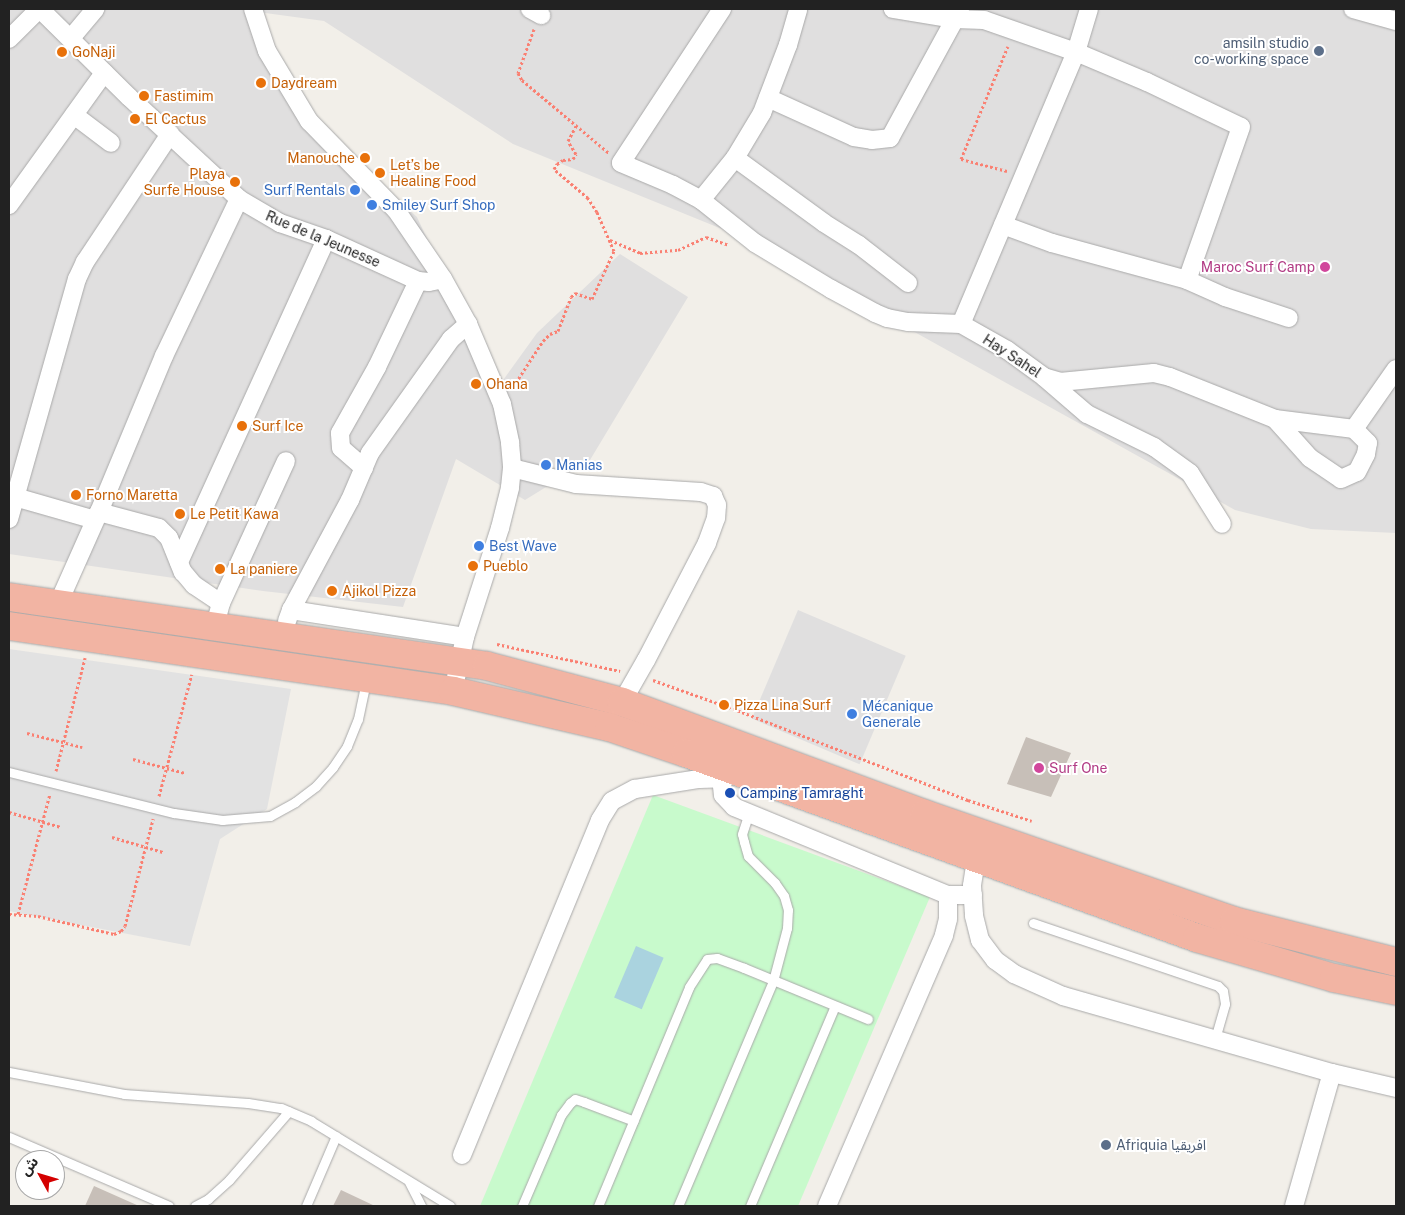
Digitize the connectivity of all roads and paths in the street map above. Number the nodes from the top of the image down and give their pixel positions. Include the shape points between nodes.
1 (40, 9) edge
2 (95, 9) edge
3 (254, 9) edge
4 (722, 9) edge
5 (798, 9) edge
6 (893, 9) edge
7 (1089, 9) edge
8 (1353, 9) edge
9 (536, 12) edge
10 (957, 14) edge
11 (1396, 21) edge
12 (1015, 31) junction
13 (71, 38) junction
14 (9, 39) edge
15 (1076, 52) junction
16 (104, 73) junction
17 (768, 98) junction
18 (74, 114) junction
19 (576, 126) junction
20 (170, 134) junction
21 (110, 143) dead end
22 (735, 158) junction
23 (620, 163) junction
24 (1022, 176) junction
25 (239, 199) junction
26 (700, 200) junction
27 (9, 205) edge
28 (1003, 225) junction
29 (326, 239) junction
30 (610, 240) junction
31 (755, 242) junction
32 (443, 279) junction
33 (1187, 280) junction
34 (418, 281) junction
35 (908, 283) dead end
36 (1289, 318) dead end
37 (468, 324) junction
38 (961, 324) junction
39 (1396, 370) edge
40 (1044, 377) junction
41 (502, 404) junction
42 (1275, 419) junction
43 (1354, 429) junction
44 (286, 461) dead end
45 (364, 468) junction
46 (512, 468) junction
47 (14, 486) edge
48 (97, 516) junction
49 (9, 519) edge
50 (1222, 524) dead end
51 (179, 562) junction
52 (9, 596) edge
53 (58, 604) junction
54 (291, 610) junction
55 (218, 615) junction
56 (9, 626) edge
57 (281, 636) junction
58 (493, 643) dead end
59 (462, 649) junction
60 (197, 654) junction
61 (638, 675) junction
62 (367, 678) junction
63 (453, 691) junction
64 (622, 702) junction
65 (27, 733) dead end
66 (735, 742) junction
67 (82, 747) dead end
68 (133, 759) dead end
69 (167, 768) junction
70 (9, 772) edge
71 (184, 773) dead end
72 (724, 774) junction
73 (156, 809) junction
74 (9, 812) edge
75 (749, 813) junction
76 (1032, 821) dead end
77 (61, 827) dead end
78 (112, 837) dead end
79 (146, 847) junction
80 (163, 852) dead end
81 (976, 860) junction
82 (948, 895) junction
83 (972, 895) junction
84 (9, 914) edge
85 (1033, 923) dead end
86 (1396, 962) edge
87 (773, 981) junction
88 (1396, 991) edge
89 (835, 1006) junction
90 (868, 1020) dead end
91 (1215, 1039) junction
92 (9, 1072) edge
93 (1332, 1073) junction
94 (1396, 1088) edge
95 (289, 1111) junction
96 (634, 1122) junction
97 (9, 1136) edge
98 (336, 1136) junction
99 (462, 1155) dead end
100 (407, 1180) junction
101 (169, 1206) edge
102 (195, 1206) edge
103 (306, 1206) edge
104 (421, 1206) edge
105 (450, 1206) edge
106 (522, 1206) edge
107 (598, 1206) edge
108 (678, 1206) edge
109 (750, 1206) edge
110 (827, 1206) edge
111 (1294, 1206) edge

1 - 13 street, Rue de la Jeunesse
1 - 14 street
2 - 13 street
3 - 32 street via 267,52 309,121 396,210
4 - 23 street
5 - 17 street
6 - 10 street
7 - 15 street
8 - 11 street
9 - 19 path via 518,73
10 - 12 street
10 - 17 street via 890,138 854,137
12 - 15 street
12 - 24 path via 961,158
13 - 16 street, Rue de la Jeunesse
15 - 24 street
15 - 33 street via 1241,127
16 - 18 street
16 - 20 street, Rue de la Jeunesse
17 - 22 street via 751,135
18 - 21 street
18 - 27 street
19 - 23 path
19 - 30 path via 568,141 576,154 554,169 588,198
20 - 25 street, Rue de la Jeunesse via 215,180
20 - 47 street via 77,279
22 - 26 street
22 - 35 street
23 - 26 street
24 - 28 street
25 - 29 street, Rue de la Jeunesse via 280,223
25 - 48 street via 164,356
26 - 31 street
28 - 33 street via 1052,243
28 - 38 street
29 - 34 street, Rue de la Jeunesse
29 - 51 street
30 - 31 path via 640,253 678,250 706,237 735,248
30 - 41 path via 614,251 592,299 575,293 571,297 558,331 543,341
31 - 38 street via 830,289 886,318
32 - 34 street, Rue de la Jeunesse
32 - 37 street
33 - 36 street via 1225,297
34 - 45 street via 377,367 340,433 341,448
37 - 41 street
37 - 45 street via 451,340 397,413 370,453
38 - 40 street, Hay Sahel via 1007,350
39 - 43 street
40 - 42 street, Hay Sahel via 1070,382 1101,376 1154,373
40 - 50 street via 1087,414 1154,447 1190,473
41 - 46 street
42 - 43 street, Hay Sahel
42 - 43 street via 1310,458 1341,479 1357,472 1366,454 1368,443
44 - 55 street
45 - 54 street
46 - 59 street via 500,528
46 - 61 street via 576,484 701,492 713,496 718,505 707,543
47 - 48 street
47 - 49 street
48 - 51 street via 159,528 169,538
48 - 53 street
51 - 55 street via 183,572
52 - 53 highway
53 - 55 highway
54 - 57 street
54 - 59 street
55 - 57 highway
56 - 60 highway
57 - 59 highway
58 - 61 path
59 - 63 street
59 - 64 highway via 487,666
60 - 62 highway
60 - 69 path
61 - 64 street
61 - 76 path via 968,800
62 - 63 highway
62 - 73 lane via 358,719 347,746 316,786 295,802 270,816 250,820 222,820
63 - 72 highway via 609,727
64 - 66 highway
65 - 67 path
66 - 72 street
66 - 86 highway via 925,814 1234,921
68 - 69 path
69 - 71 path
69 - 73 path
70 - 73 lane
72 - 75 street via 722,794 734,807
72 - 81 highway
72 - 99 street via 634,789 612,800 600,820
73 - 79 path
74 - 77 path
75 - 82 street
75 - 87 lane via 742,834 748,856 784,896 788,910 787,928
78 - 79 path
79 - 80 path
79 - 84 path via 125,926 118,933 38,916
81 - 83 street
81 - 88 highway via 1241,952 1334,978
82 - 83 street
82 - 110 street via 944,935
83 - 91 street via 980,940 995,960 1014,974 1063,996
85 - 91 lane via 1218,986 1223,991 1225,1004
87 - 89 lane
87 - 96 lane via 717,958 711,957 702,964 689,987
87 - 108 lane
89 - 90 lane
89 - 109 lane
91 - 93 street
92 - 95 lane via 124,1094 256,1104
93 - 94 street
93 - 111 street
95 - 98 lane
95 - 102 lane via 229,1180
96 - 106 lane via 575,1099 561,1115
96 - 107 lane
97 - 101 lane
98 - 100 lane
98 - 103 lane
100 - 104 lane
100 - 105 lane

